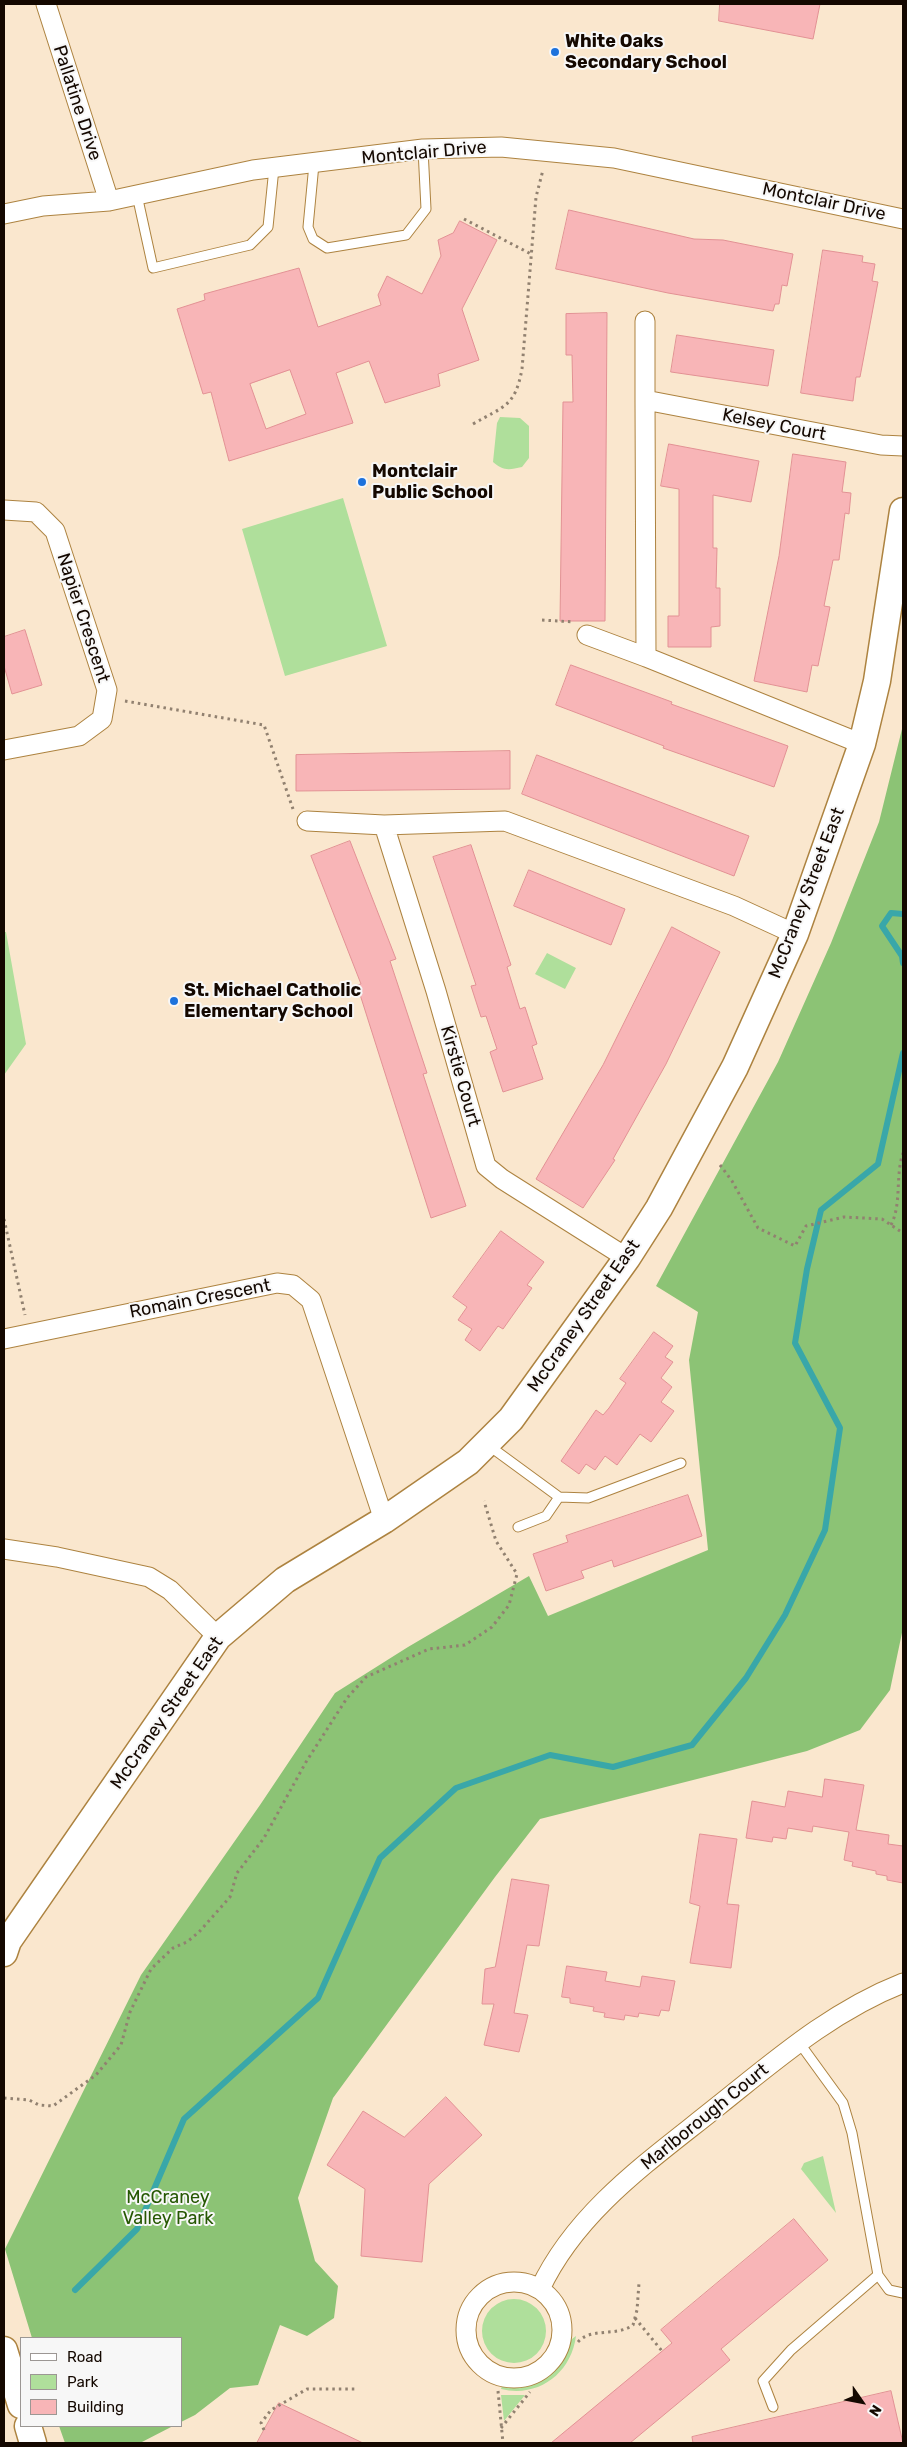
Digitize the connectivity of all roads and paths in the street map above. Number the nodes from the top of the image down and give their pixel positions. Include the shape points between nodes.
1 (46, 4) edge
2 (423, 149) junction
3 (549, 152) junction
4 (314, 164) junction
5 (274, 168) junction
6 (137, 195) junction
7 (109, 201) junction
8 (4, 214) edge
9 (464, 219) dead end
10 (903, 219) edge
11 (531, 254) junction
12 (645, 321) dead end
13 (645, 400) junction
14 (474, 424) dead end
15 (903, 446) edge
16 (4, 510) edge
17 (903, 511) edge
18 (587, 635) dead end
19 (646, 657) junction
20 (107, 690) junction
21 (862, 744) junction
22 (4, 750) edge
23 (307, 821) joint
24 (384, 825) junction
25 (796, 934) junction
26 (903, 1153) edge
27 (720, 1165) dead end
28 (4, 1219) edge
29 (891, 1225) junction
30 (903, 1233) edge
31 (627, 1258) junction
32 (26, 1316) dead end
33 (4, 1339) edge
34 (486, 1444) junction
35 (681, 1463) dead end
36 (559, 1497) junction
37 (484, 1501) dead end
38 (384, 1520) junction
39 (518, 1527) dead end
40 (4, 1549) edge
41 (218, 1637) junction
42 (4, 1953) edge
43 (903, 1983) edge
44 (798, 2041) junction
45 (4, 2098) edge
46 (878, 2275) junction
47 (639, 2283) dead end
48 (540, 2289) junction
49 (903, 2293) edge
50 (635, 2318) junction
51 (578, 2342) dead end
52 (4, 2350) edge
53 (662, 2351) dead end
54 (356, 2389) dead end
55 (498, 2391) dead end
56 (530, 2392) dead end
57 (20, 2403) edge
58 (773, 2407) dead end
59 (28, 2427) edge
60 (501, 2428) junction
61 (264, 2430) dead end
62 (33, 2443) edge
63 (503, 2443) edge

1 - 7 street, Pallatine Drive
2 - 3 street, Montclair Drive via 501,147
2 - 4 street, Montclair Drive
2 - 4 lane via 426,209 406,235 327,248 313,239 308,227
3 - 10 street, Montclair Drive via 614,158
3 - 11 path via 536,197
4 - 5 street, Montclair Drive
5 - 6 street, Montclair Drive
5 - 6 lane via 268,227 250,245 153,268
6 - 7 street, Montclair Drive
7 - 8 street, Montclair Drive via 43,206
9 - 11 path
11 - 14 path via 518,389 510,403
12 - 13 street
13 - 15 street, Kelsey Court via 881,445
13 - 19 street
16 - 20 street, Napier Crescent via 36,512 55,531
17 - 21 street, McCraney Street East via 877,681
18 - 19 street
19 - 21 street
20 - 22 street, Napier Crescent via 102,719 79,736
20 - 23 path via 123,700 264,725 297,820
21 - 25 street, McCraney Street East
23 - 24 street
24 - 25 street via 505,821 734,906
24 - 31 street, Kirstie Court via 486,1166
25 - 31 street, McCraney Street East via 735,1067
26 - 29 path via 899,1165 897,1213
27 - 29 path via 758,1228 795,1246 806,1226 844,1217 882,1219
28 - 32 path
29 - 30 path
31 - 34 street, McCraney Street East via 511,1420
33 - 38 street, Romain Crescent via 277,1283 293,1285 311,1300
34 - 36 lane
34 - 38 street, McCraney Street East via 468,1462
35 - 36 lane via 588,1498
36 - 39 lane via 546,1516
37 - 45 path via 496,1541 518,1574 509,1605 492,1627 465,1645 429,1649 366,1677 328,1726 264,1838 237,1873 230,1896 198,1932 173,1948 151,1969 130,2012 121,2045 110,2060 96,2075 53,2106
38 - 41 street, McCraney Street East via 285,1580
40 - 41 street via 149,1577 170,1590
41 - 42 street, McCraney Street East via 8,1941
43 - 44 street, Marlborough Court via 844,2010
44 - 46 lane via 843,2103 852,2132
44 - 48 street, Marlborough Court via 664,2148 594,2210 550,2267
46 - 49 lane via 889,2290
46 - 58 lane via 792,2350 763,2381
47 - 50 path
48 - 48 street via 517,2282 501,2284 487,2290 476,2302 468,2316 466,2332 472,2354 490,2371 524,2377 548,2364 556,2353 561,2340 560,2314
50 - 51 path via 628,2329 586,2335
50 - 53 path
52 - 57 street
54 - 61 path via 307,2389 271,2410 261,2422
55 - 60 path
56 - 60 path
59 - 62 street
60 - 63 path

